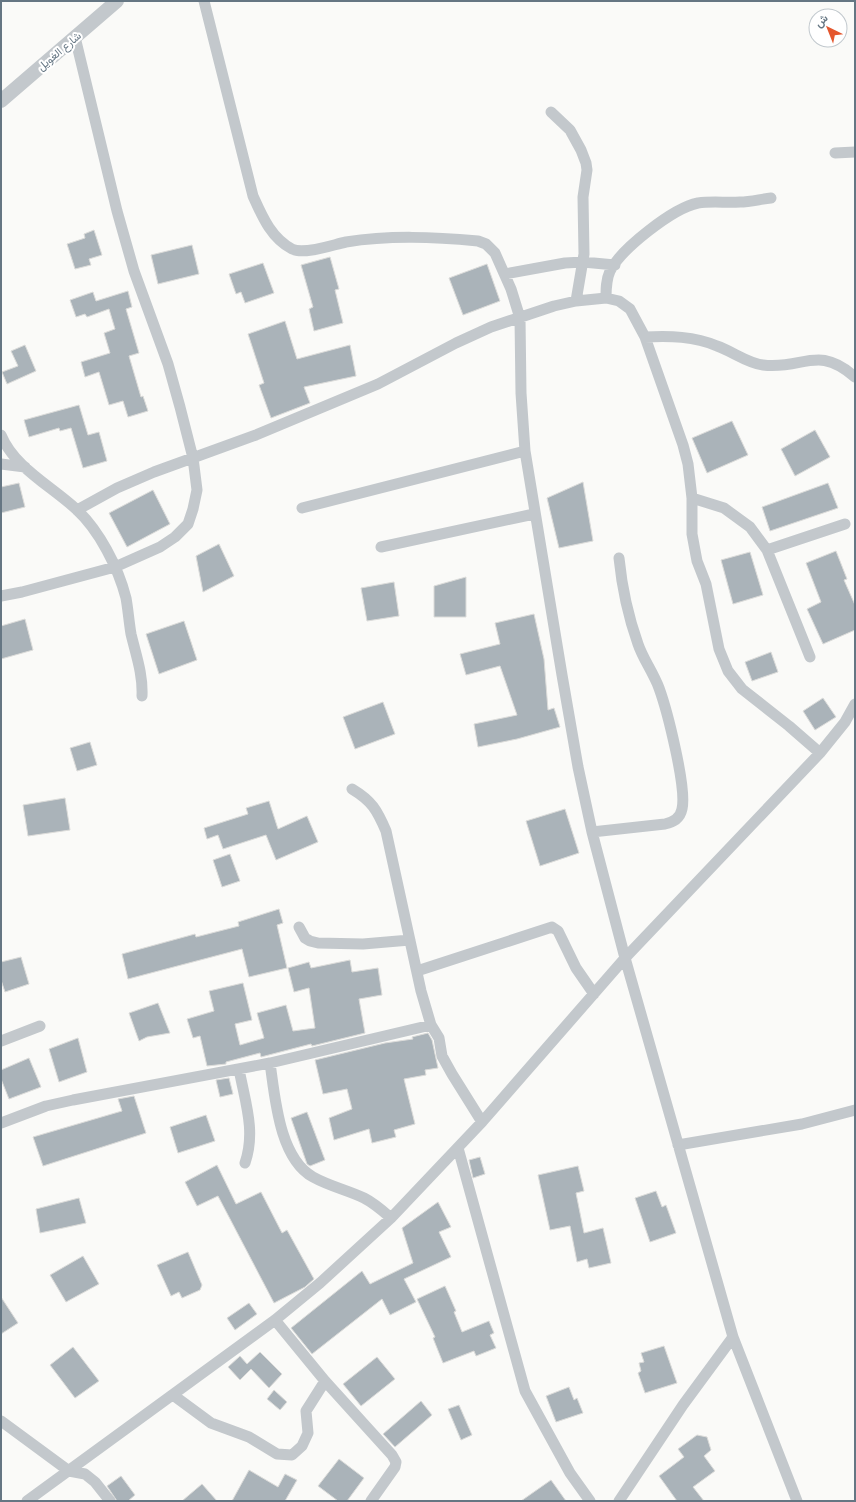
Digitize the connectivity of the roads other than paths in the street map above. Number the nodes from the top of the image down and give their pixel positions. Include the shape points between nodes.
1 (117, 1) edge
2 (204, 1) edge
3 (76, 37) junction
4 (1, 101) edge
5 (552, 112) dead end
6 (855, 152) edge
7 (835, 153) dead end
8 (771, 198) dead end
9 (583, 262) junction
10 (615, 265) junction
11 (504, 274) junction
12 (606, 298) junction
13 (576, 301) junction
14 (520, 318) junction
15 (645, 338) junction
16 (855, 378) edge
17 (1, 435) edge
18 (525, 451) junction
19 (193, 458) junction
20 (1, 464) edge
21 (25, 466) junction
22 (692, 498) junction
23 (302, 508) dead end
24 (77, 510) junction
25 (534, 514) junction
26 (844, 524) dead end
27 (381, 547) dead end
28 (767, 550) junction
29 (619, 558) dead end
30 (115, 567) junction
31 (1, 596) edge
32 (810, 657) dead end
33 (142, 696) dead end
34 (855, 704) edge
35 (820, 753) junction
36 (352, 789) dead end
37 (592, 832) junction
38 (299, 927) dead end
39 (410, 940) junction
40 (625, 958) junction
41 (417, 971) junction
42 (594, 994) junction
43 (431, 1025) junction
44 (40, 1026) dead end
45 (1, 1041) edge
46 (270, 1063) junction
47 (239, 1069) junction
48 (855, 1110) edge
49 (482, 1122) junction
50 (1, 1123) edge
51 (678, 1145) junction
52 (458, 1148) junction
53 (245, 1163) dead end
54 (391, 1218) junction
55 (275, 1320) junction
56 (732, 1337) junction
57 (325, 1381) junction
58 (174, 1395) junction
59 (1, 1421) edge
60 (69, 1471) junction
61 (27, 1501) edge
62 (110, 1501) edge
63 (371, 1501) edge
64 (590, 1501) edge
65 (619, 1501) edge
66 (797, 1501) edge

1 - 3 street, شارع الغويل
2 - 11 street via 254,196 263,220 278,239 293,249 307,251 364,240 398,237 478,241 486,244 495,253
3 - 4 street, شارع الغويل
3 - 19 street via 117,210 134,271 168,364
5 - 9 street via 570,130 586,163
6 - 7 street
8 - 10 street via 742,202 697,203 682,209 637,241
9 - 10 street
9 - 11 street
9 - 13 street
10 - 12 street via 610,271
11 - 14 street
12 - 13 street
12 - 15 street via 619,301 630,309
13 - 14 street
14 - 18 street
14 - 19 street via 491,327 378,384 313,412
15 - 16 street via 692,338 715,344 762,365 796,364 826,359 842,366
15 - 22 street via 683,445
17 - 21 street via 12,453
18 - 23 street
18 - 25 street
19 - 24 street via 118,488
19 - 30 street via 197,490 188,524 160,547
20 - 21 street
21 - 24 street
22 - 28 street via 724,508 750,527
22 - 35 street via 692,534 697,561 706,584 719,649 728,671 742,689
24 - 30 street via 106,548
25 - 27 street
25 - 37 street via 578,768
26 - 28 street
28 - 32 street
29 - 37 street via 621,584 628,615 638,646 658,686 668,715 683,796 682,810 674,821 665,824
30 - 31 street
30 - 33 street via 126,598 130,628 141,670
34 - 35 street via 845,722
35 - 40 street
36 - 39 street via 366,798 386,831
37 - 40 street
38 - 39 street via 305,938 318,943 363,944
39 - 41 street
40 - 42 street
40 - 51 street
41 - 42 street via 552,927 558,931 576,968
41 - 43 street
42 - 49 street
43 - 46 street
43 - 49 street via 439,1038 442,1056
44 - 45 street
46 - 47 street
46 - 54 street via 277,1110 287,1145 296,1163 312,1176 365,1198
47 - 50 street via 46,1106
47 - 53 street via 251,1131 250,1149
48 - 51 street via 802,1124
49 - 52 street
51 - 56 street
52 - 54 street
52 - 64 street via 525,1391 570,1473
54 - 55 street
55 - 57 street
55 - 58 street
56 - 65 street
56 - 66 street
57 - 58 street via 306,1411 308,1433 302,1446 292,1455 277,1454 249,1437 211,1422
57 - 63 street via 396,1462
58 - 60 street
59 - 60 street
60 - 61 street
60 - 62 street via 84,1474 95,1482

